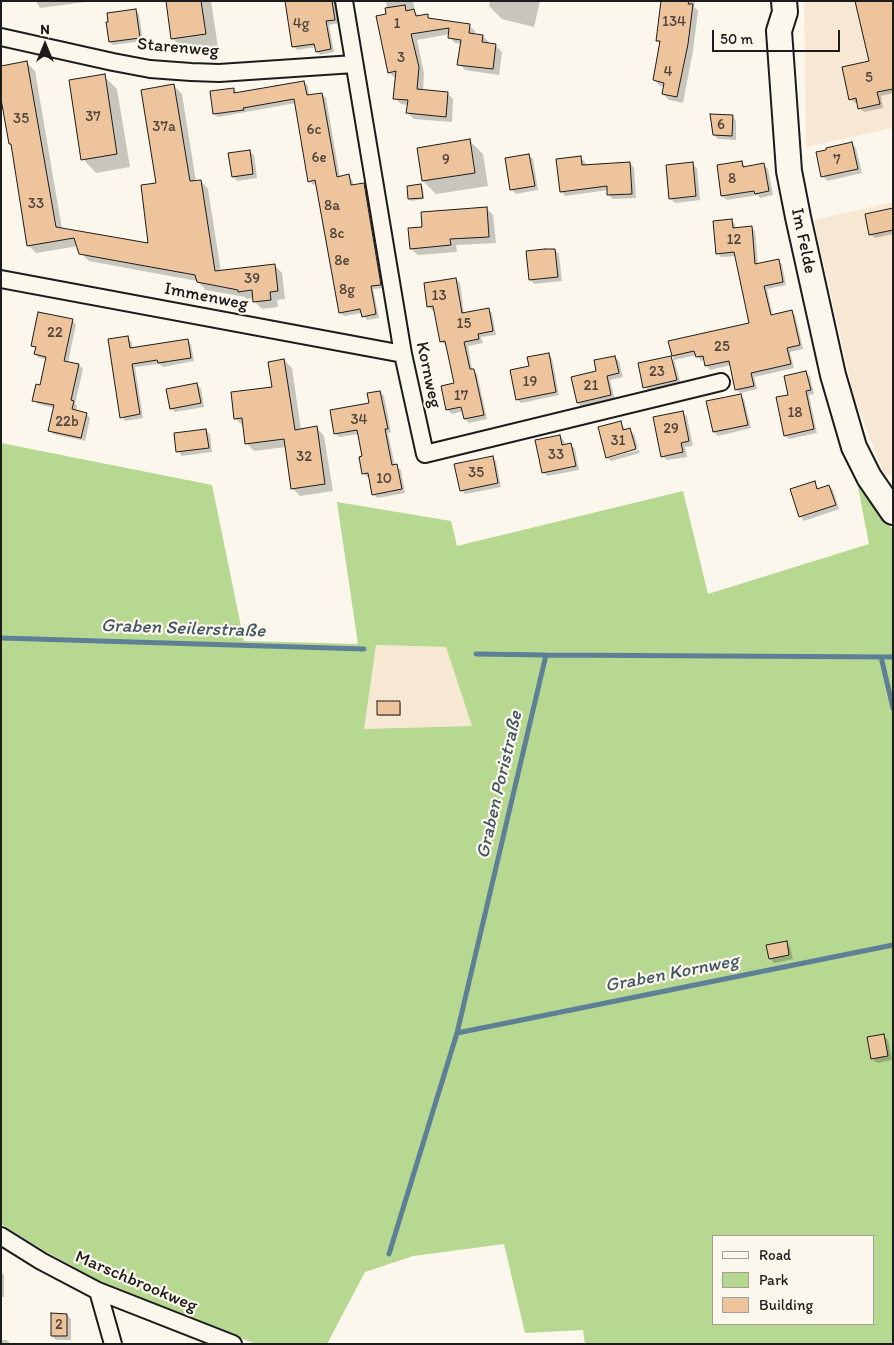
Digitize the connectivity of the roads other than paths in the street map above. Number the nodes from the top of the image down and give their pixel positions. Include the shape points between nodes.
1 (344, 1) edge
2 (769, 1) edge
3 (784, 1) edge
4 (779, 31) junction
5 (1, 37) edge
6 (354, 64) junction
7 (1, 279) edge
8 (403, 354) junction
9 (721, 382) dead end
10 (893, 512) edge
11 (1, 1236) edge
12 (98, 1291) junction
13 (113, 1344) edge
14 (233, 1344) edge

1 - 6 street, Kornweg
2 - 4 main road, Im Felde via 770,15
3 - 4 main road, Im Felde via 785,12
4 - 10 main road, Im Felde via 789,171 833,375 854,447 869,477
5 - 6 street, Starenweg via 150,69 219,73
6 - 8 street, Kornweg
7 - 8 street, Immenweg
8 - 9 street, Kornweg via 425,454
11 - 12 street, Marschbrookweg
12 - 13 street
12 - 14 street, Marschbrookweg

